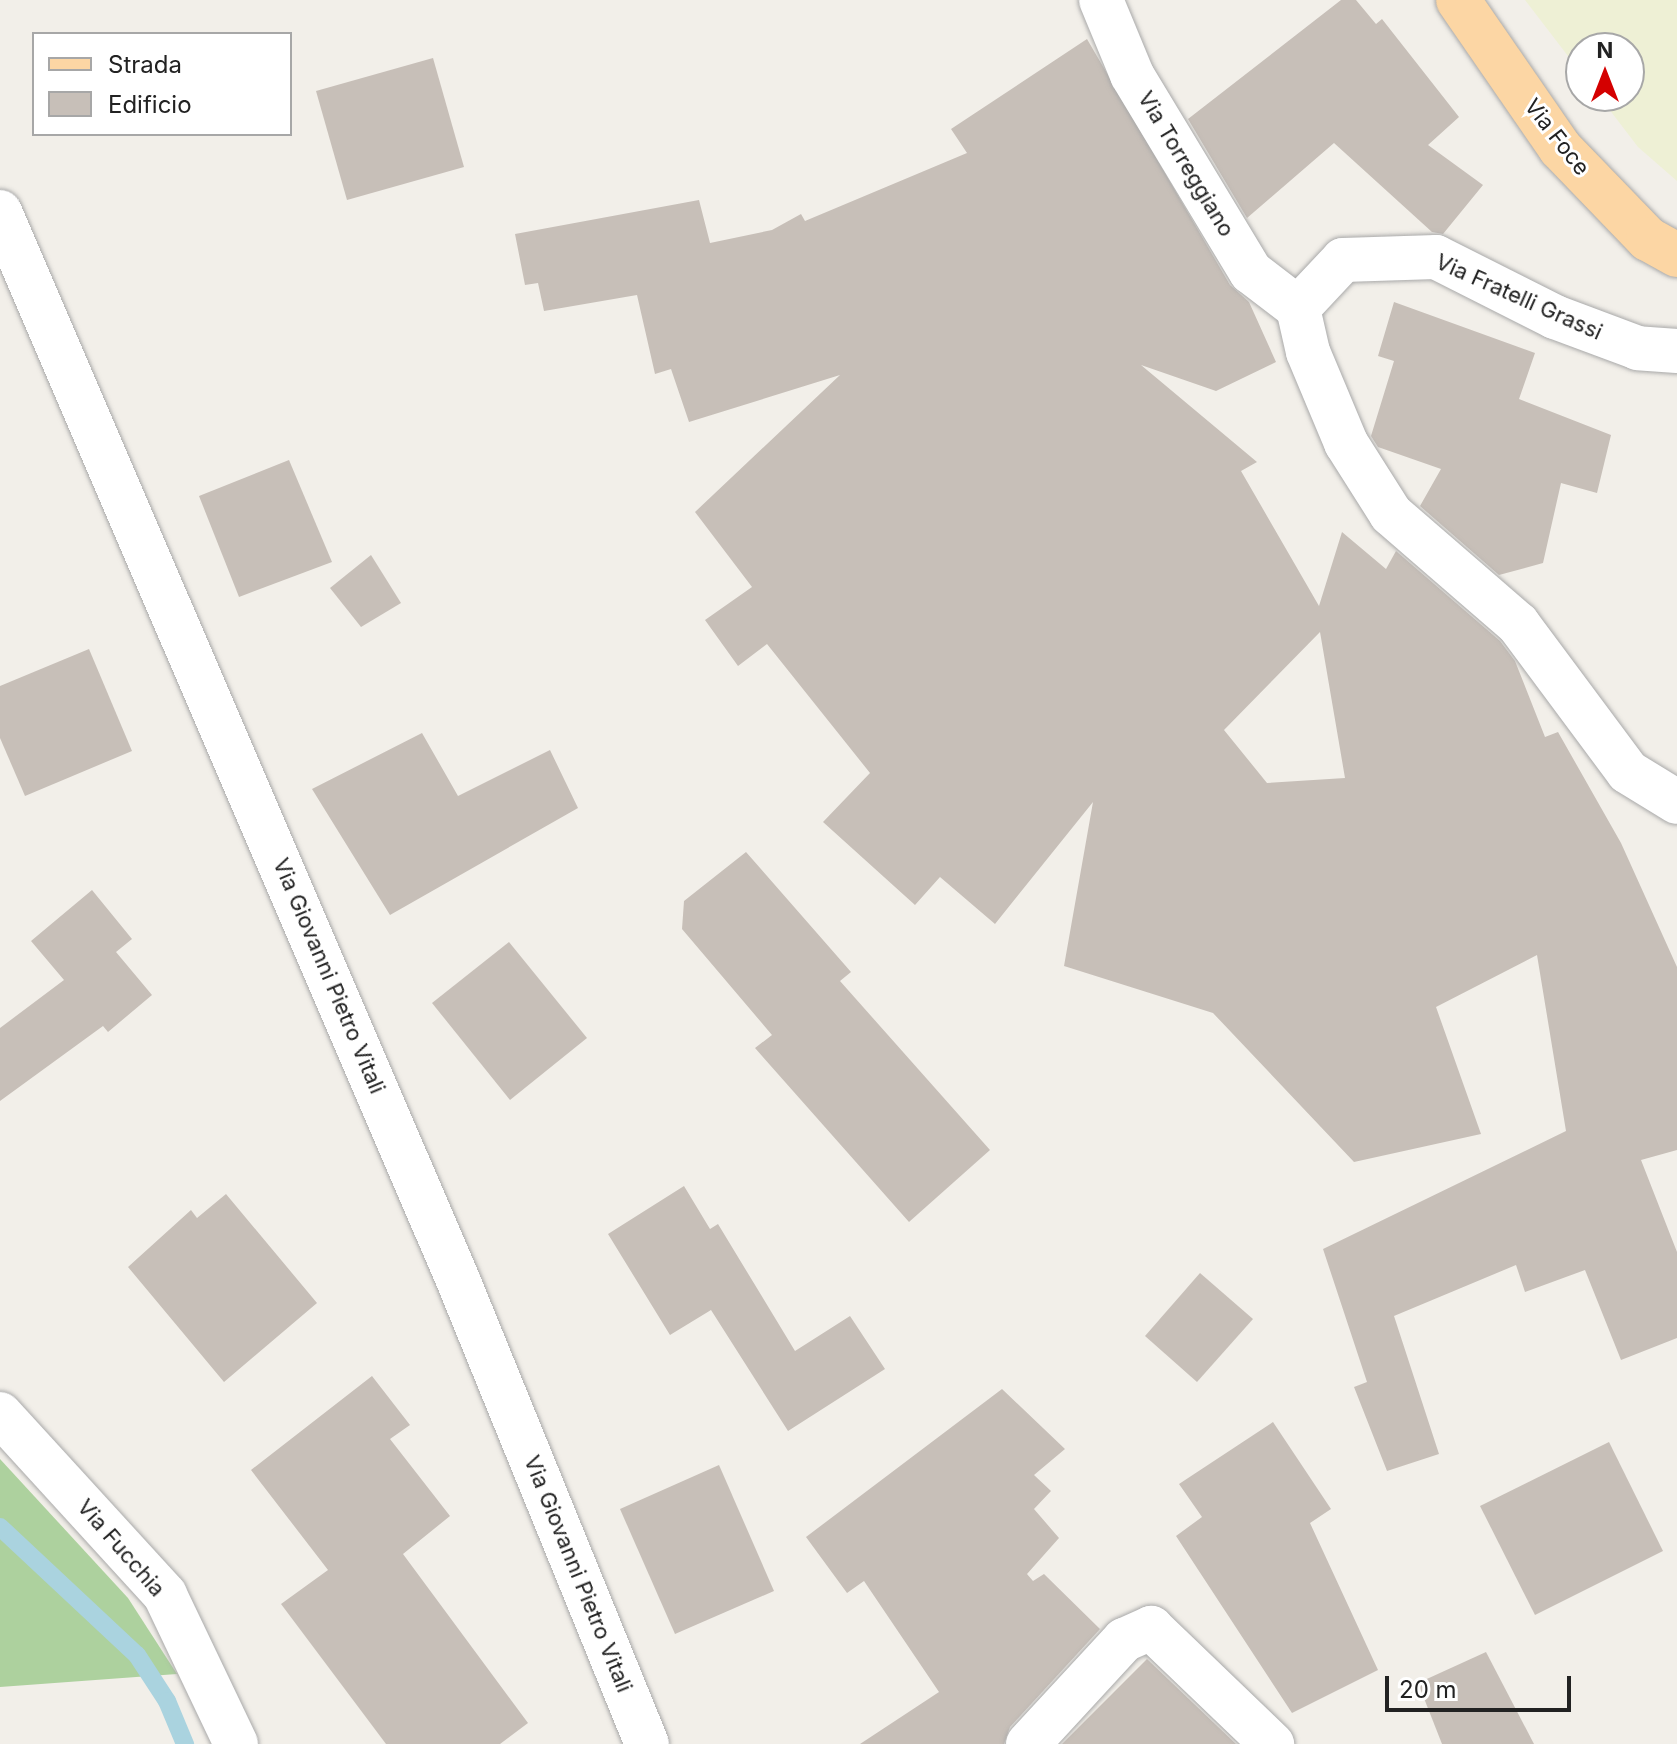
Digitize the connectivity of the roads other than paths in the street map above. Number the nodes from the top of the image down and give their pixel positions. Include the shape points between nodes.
1 (1101, 0) edge
2 (1458, 0) edge
3 (0, 212) edge
4 (1677, 255) edge
5 (1298, 308) junction
6 (1677, 351) edge
7 (1677, 802) edge
8 (0, 1414) edge
9 (236, 1744) edge
10 (647, 1744) edge
11 (1028, 1744) edge
12 (1272, 1744) edge

1 - 5 street, Via Torreggiano via 1132,75 1251,272
2 - 4 main road, Via Foce via 1560,148 1648,239
3 - 10 street, Via Giovanni Pietro Vitali via 451,1265
5 - 6 street, Via Fratelli Grassi via 1343,260 1436,257 1555,317 1638,348
5 - 7 street via 1308,352 1346,443 1391,514 1518,624 1628,772
8 - 9 street, Via Fucchia via 165,1595
11 - 12 street via 1124,1640 1151,1628

